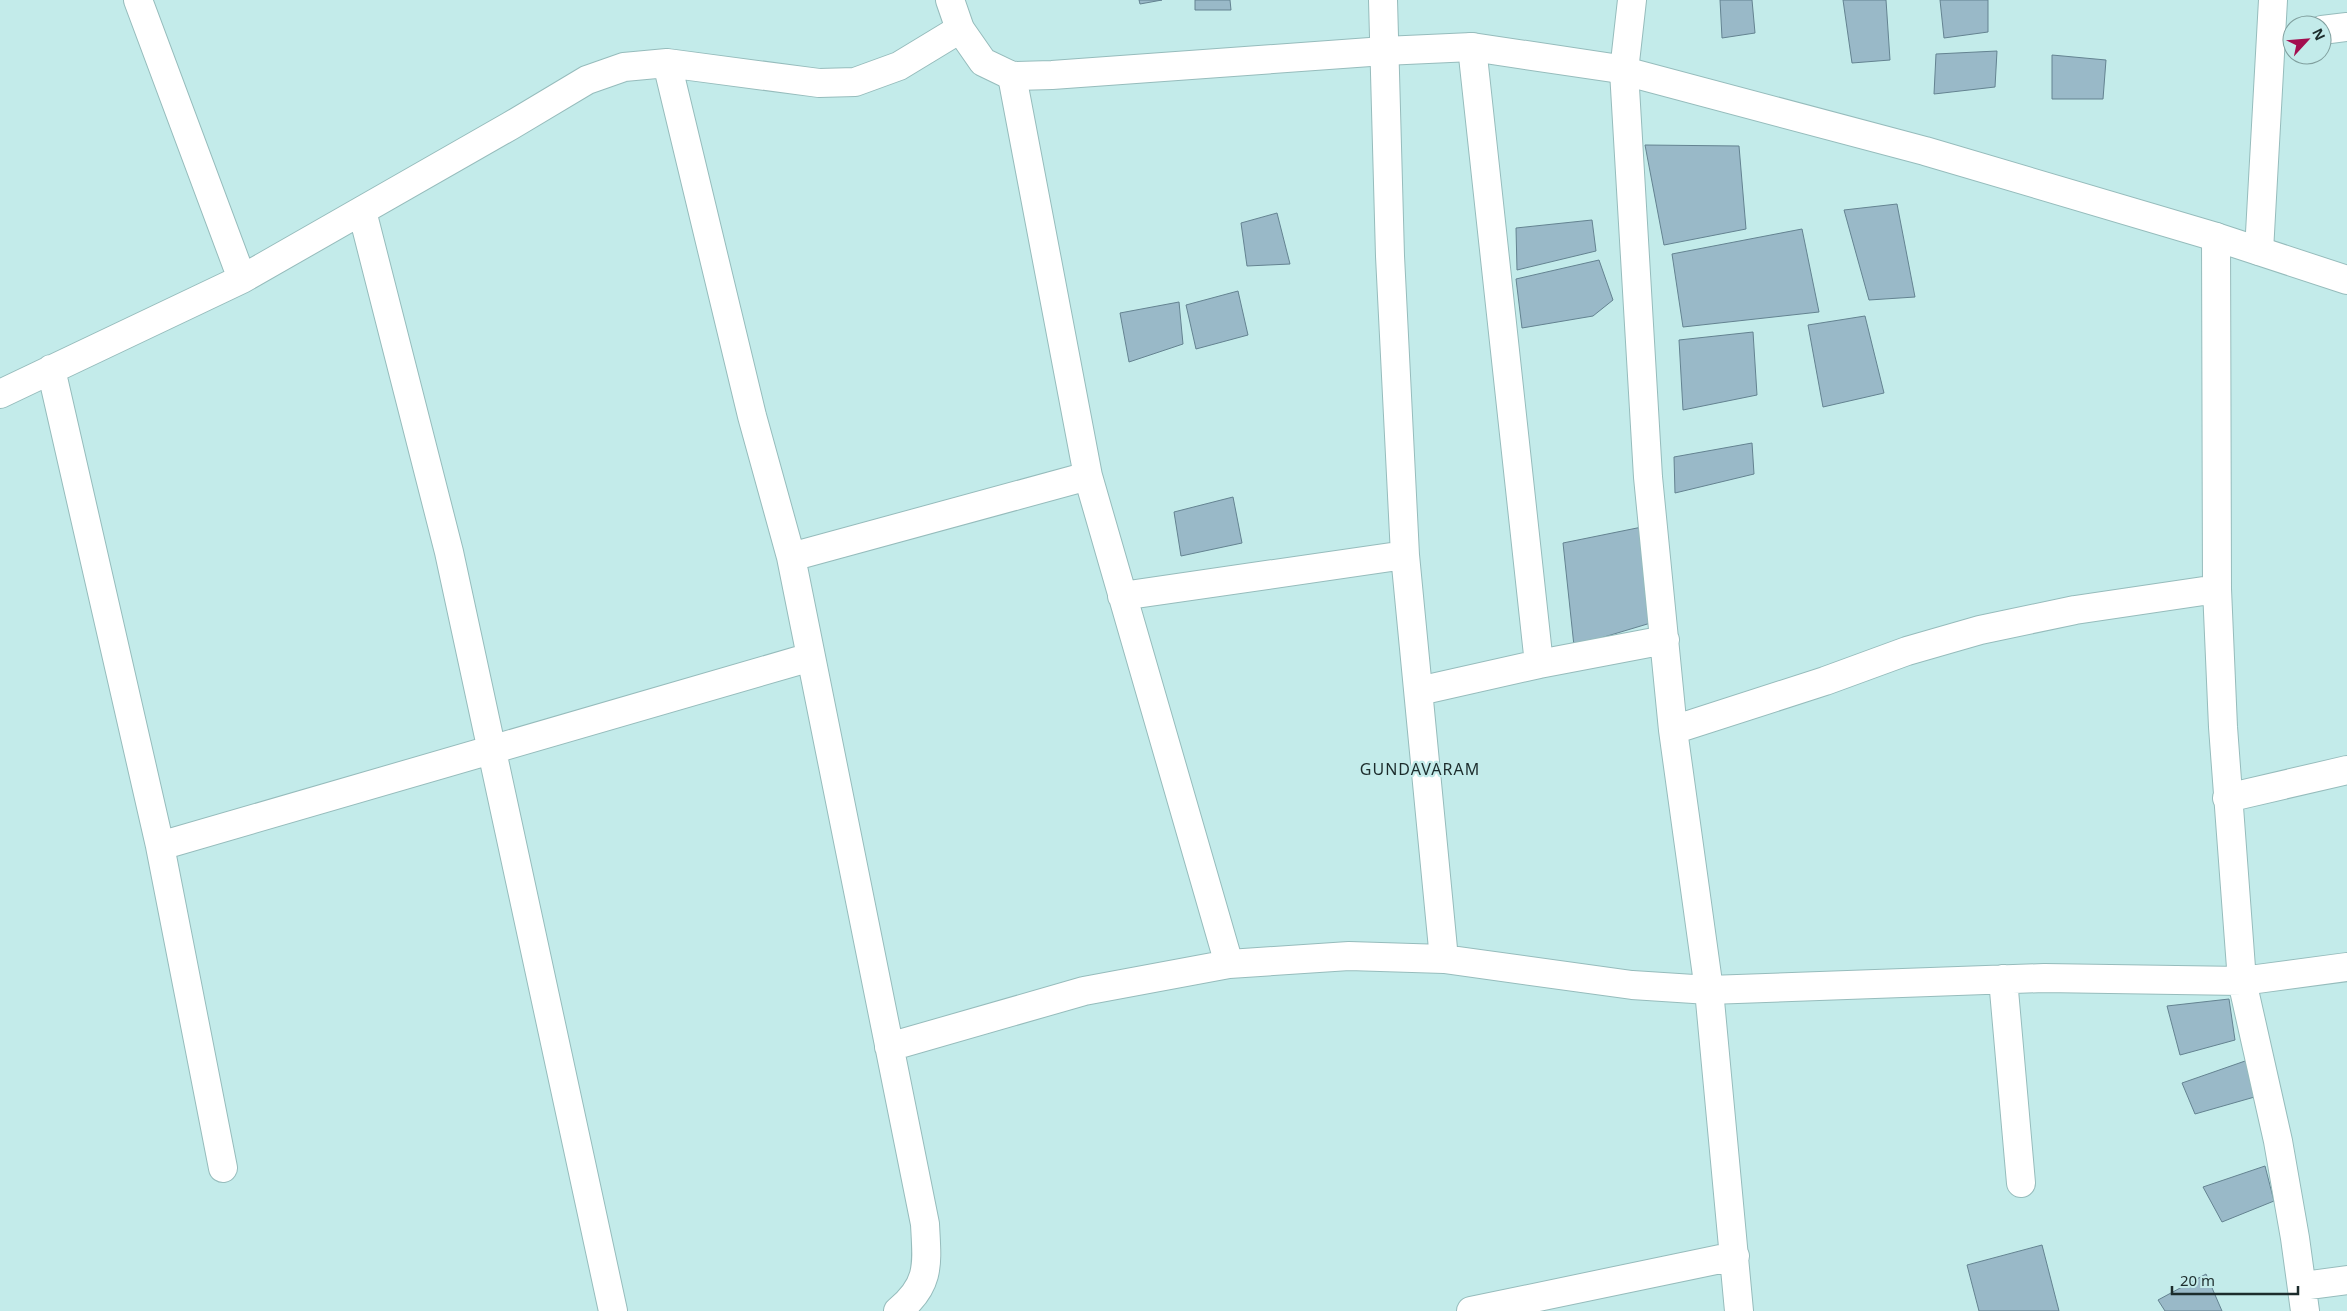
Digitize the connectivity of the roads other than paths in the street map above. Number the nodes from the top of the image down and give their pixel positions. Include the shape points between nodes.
1 (138, 0) edge
2 (950, 0) edge
3 (1383, 0) edge
4 (1632, 0) edge
5 (2273, 0) edge
6 (2347, 27) edge
7 (960, 29) junction
8 (2332, 29) edge
9 (2282, 35) edge
10 (1472, 47) junction
11 (1384, 51) junction
12 (666, 63) junction
13 (1624, 71) junction
14 (1012, 76) junction
15 (362, 211) junction
16 (2216, 237) junction
17 (2259, 251) junction
18 (242, 279) junction
19 (2347, 280) edge
20 (51, 369) junction
21 (0, 394) edge
22 (1088, 476) junction
23 (1405, 555) junction
24 (791, 557) junction
25 (2217, 588) junction
26 (1122, 596) junction
27 (1665, 640) junction
28 (811, 657) junction
29 (1539, 664) junction
30 (1419, 691) junction
31 (1673, 730) junction
32 (493, 750) junction
33 (2347, 770) edge
34 (2227, 798) junction
35 (160, 846) junction
36 (1444, 959) junction
37 (1229, 964) junction
38 (2347, 966) edge
39 (2002, 979) junction
40 (2242, 981) junction
41 (1709, 990) junction
42 (889, 1047) junction
43 (223, 1168) dead end
44 (2021, 1183) dead end
45 (1735, 1256) junction
46 (2347, 1280) edge
47 (2304, 1299) edge
48 (613, 1311) edge
49 (898, 1311) edge
50 (1471, 1311) edge
51 (1740, 1311) edge

1 - 18 street
2 - 7 street
3 - 11 street
4 - 13 street
5 - 9 street
6 - 8 street
7 - 12 street via 899,66 855,82 819,83
7 - 14 street via 983,62
9 - 17 street
10 - 11 street
10 - 13 street
10 - 29 street
11 - 14 street
11 - 23 street via 1390,256
12 - 15 street via 624,67 588,80
12 - 24 street via 752,416
13 - 16 street via 1925,151
13 - 27 street via 1648,477
14 - 22 street
15 - 18 street
15 - 32 street via 449,552
16 - 17 street
16 - 25 street
17 - 19 street
18 - 20 street
20 - 21 street
20 - 35 street
22 - 24 street
22 - 26 street
23 - 26 street
23 - 30 street
24 - 28 street
25 - 31 street via 2075,610 1980,630 1907,651
25 - 34 street
26 - 37 street
27 - 29 street
27 - 31 street
28 - 32 street
28 - 42 street
29 - 30 street
30 - 36 street
31 - 41 street
32 - 35 street
32 - 48 street
33 - 34 street
34 - 40 street
35 - 43 street
36 - 37 street via 1349,956
36 - 41 street via 1632,985
37 - 42 street via 1084,991
38 - 40 street
39 - 40 street
39 - 41 street
39 - 44 street
40 - 47 street via 2278,1141
41 - 45 street
42 - 49 street via 924,1224 927,1260 923,1284
45 - 50 street
45 - 51 street
46 - 47 street

